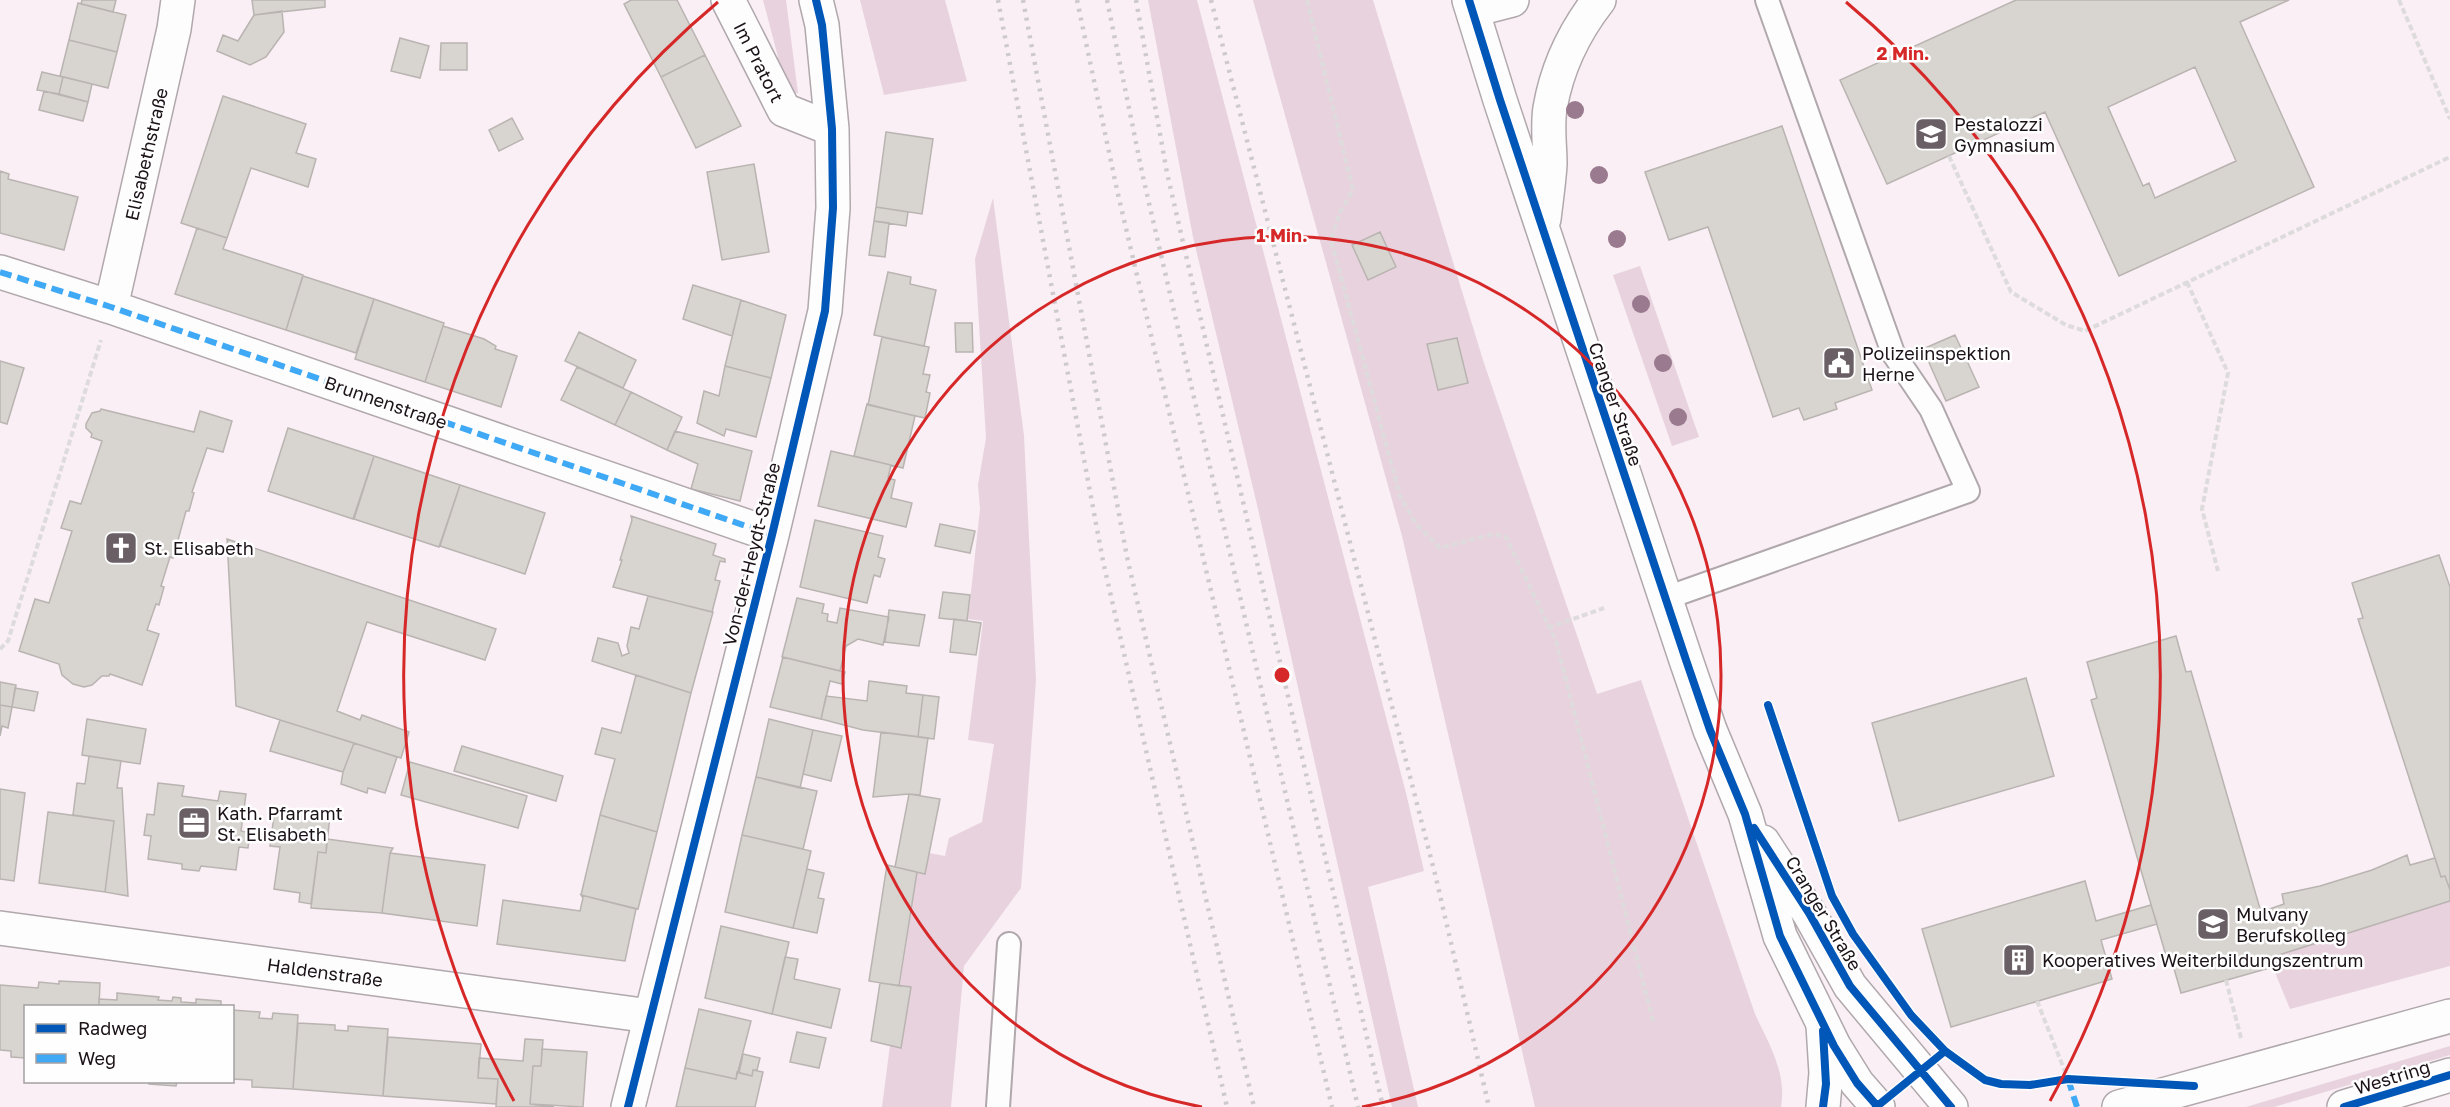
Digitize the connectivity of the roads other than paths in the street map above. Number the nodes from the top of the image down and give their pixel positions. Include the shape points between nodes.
1 (178, 0) edge
2 (728, 0) edge
3 (816, 0) edge
4 (1512, 0) edge
5 (1599, 0) edge
6 (1767, 0) edge
7 (1471, 5) edge
8 (832, 129) junction
9 (1543, 230) junction
10 (0, 272) edge
11 (111, 308) junction
12 (772, 535) junction
13 (1666, 598) junction
14 (1745, 814) junction
15 (0, 928) edge
16 (1009, 944) dead end
17 (650, 1016) junction
18 (2450, 1016) edge
19 (1823, 1025) junction
20 (2450, 1075) edge
21 (628, 1107) edge
22 (998, 1107) edge
23 (1823, 1107) edge
24 (1878, 1107) edge
25 (1951, 1107) edge
26 (2119, 1107) edge
27 (2344, 1107) edge

1 - 11 street, Elisabethstraße
2 - 8 street, Im Pratort via 784,110
3 - 8 street, Von-der-Heydt-Straße
4 - 7 street
5 - 9 street via 1572,41 1554,88 1549,111 1550,165
6 - 13 lane via 1893,353 1931,409 1968,491
7 - 9 street, Cranger Straße
8 - 12 street, Von-der-Heydt-Straße via 833,208 825,311
9 - 13 street, Cranger Straße
10 - 11 street, Brunnenstraße
11 - 12 street, Brunnenstraße
12 - 17 street, Von-der-Heydt-Straße
13 - 14 street, Cranger Straße via 1710,730
14 - 19 street, Cranger Straße via 1780,936
14 - 25 street, Cranger Straße via 1809,913 1850,986
15 - 17 street, Haldenstraße
16 - 22 lane
17 - 21 street, Von-der-Heydt-Straße
18 - 26 street
19 - 23 street
19 - 24 street, Cranger Straße via 1857,1083
20 - 27 street, Westring

